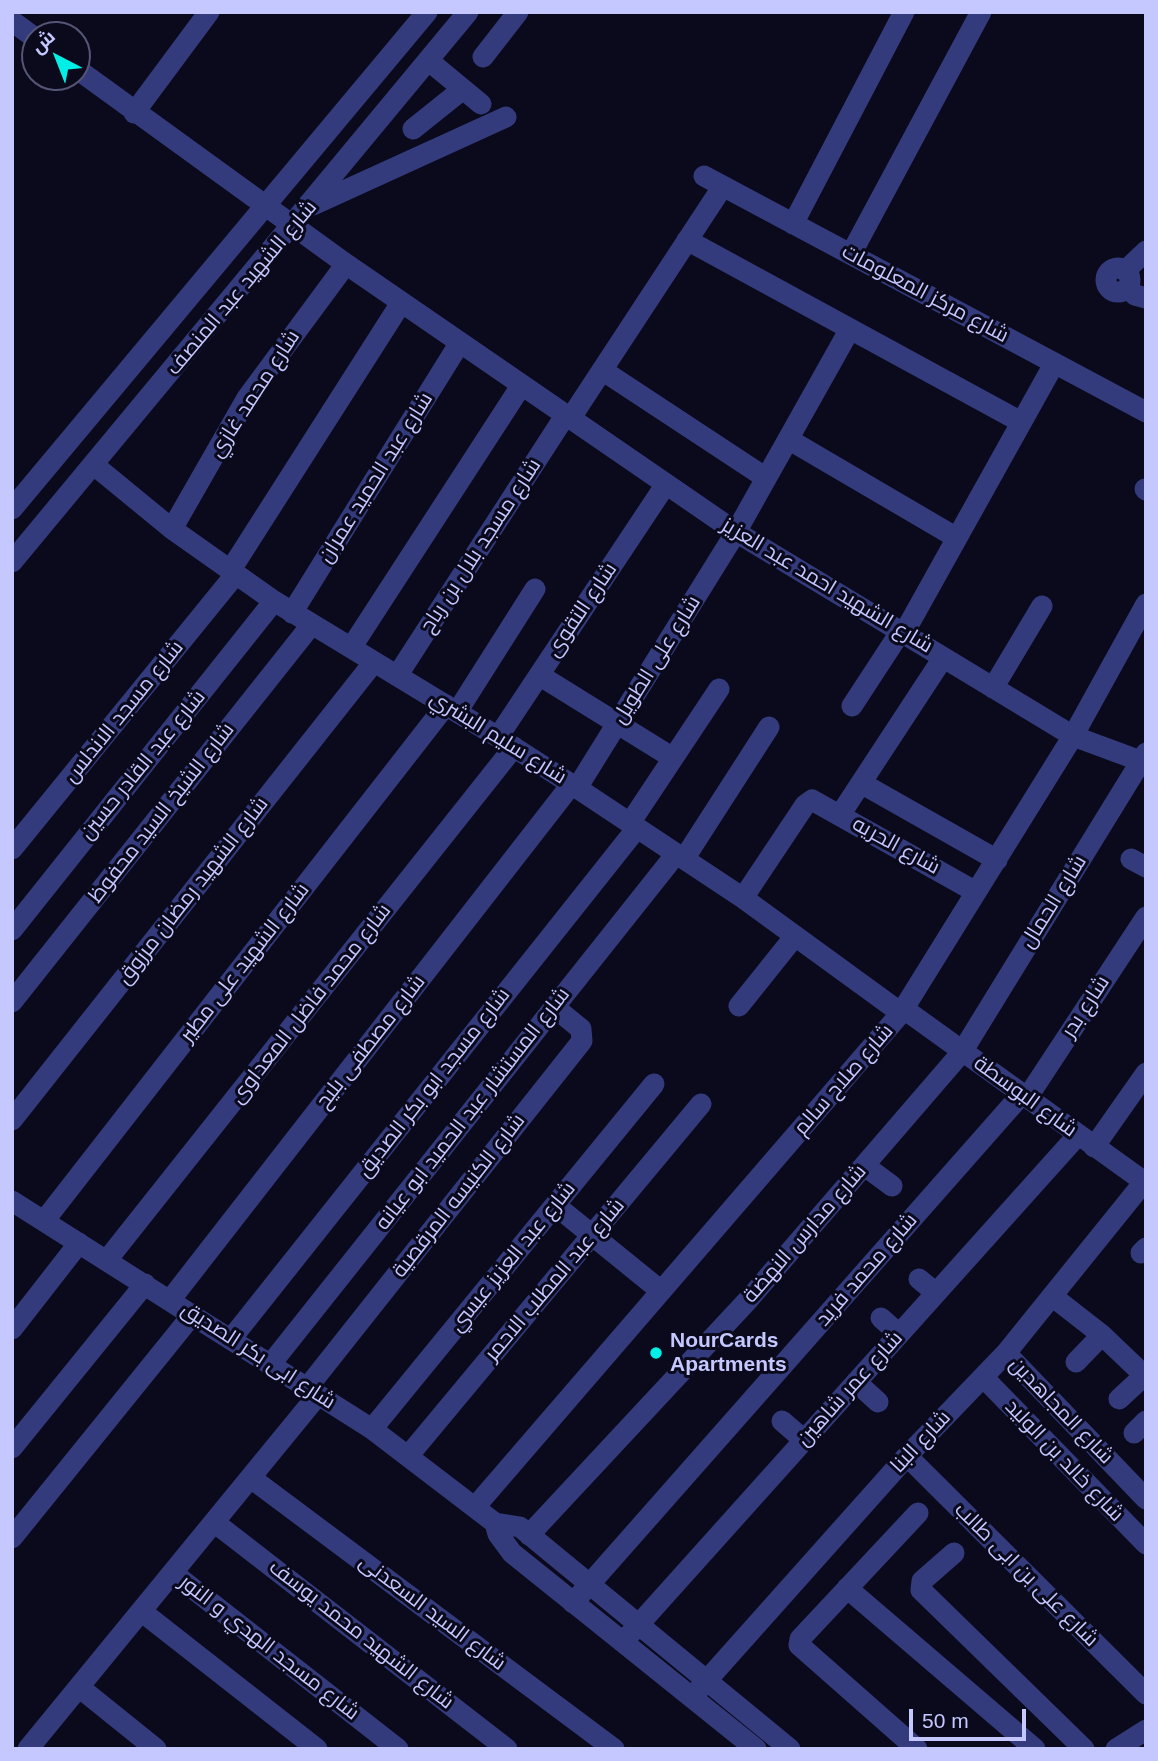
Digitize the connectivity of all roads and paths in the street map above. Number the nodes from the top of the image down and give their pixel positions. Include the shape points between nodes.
1 (209, 12) edge
2 (427, 12) edge
3 (468, 12) edge
4 (518, 12) edge
5 (904, 12) edge
6 (981, 12) edge
7 (483, 57) dead end
8 (429, 61) junction
9 (91, 80) edge
10 (463, 89) junction
11 (481, 104) dead end
12 (134, 113) junction
13 (506, 117) dead end
14 (413, 129) dead end
15 (704, 176) dead end
16 (723, 186) junction
17 (264, 206) junction
18 (309, 207) junction
19 (793, 224) junction
20 (293, 227) junction
21 (688, 240) junction
22 (1146, 251) edge
23 (850, 254) junction
24 (346, 264) junction
25 (1133, 285) edge
26 (401, 303) junction
27 (850, 329) junction
28 (459, 344) junction
29 (1054, 363) junction
30 (602, 370) junction
31 (521, 386) junction
32 (1146, 412) edge
33 (568, 417) junction
34 (1021, 422) junction
35 (788, 439) junction
36 (94, 465) junction
37 (766, 478) junction
38 (666, 484) junction
39 (12, 509) edge
40 (172, 529) junction
41 (736, 532) junction
42 (957, 538) junction
43 (12, 562) edge
44 (233, 573) junction
45 (535, 589) dead end
46 (1146, 604) edge
47 (1042, 606) dead end
48 (283, 607) junction
49 (312, 624) junction
50 (902, 632) junction
51 (351, 648) junction
52 (943, 658) junction
53 (374, 662) junction
54 (539, 675) junction
55 (397, 676) junction
56 (993, 688) junction
57 (719, 689) dead end
58 (852, 706) dead end
59 (451, 708) junction
60 (618, 724) junction
61 (769, 727) dead end
62 (1073, 736) junction
63 (506, 742) junction
64 (673, 758) junction
65 (1144, 759) edge
66 (861, 783) junction
67 (574, 786) junction
68 (840, 815) junction
69 (633, 825) junction
70 (12, 849) edge
71 (680, 856) junction
72 (997, 860) junction
73 (976, 892) junction
74 (743, 898) junction
75 (1146, 917) edge
76 (12, 930) edge
77 (794, 936) junction
78 (12, 1002) edge
79 (739, 1006) dead end
80 (554, 1007) junction
81 (903, 1011) junction
82 (962, 1052) junction
83 (1146, 1073) edge
84 (654, 1084) dead end
85 (1025, 1096) junction
86 (701, 1104) dead end
87 (12, 1120) edge
88 (1086, 1141) junction
89 (865, 1166) junction
90 (1145, 1182) edge
91 (892, 1186) dead end
92 (555, 1205) junction
93 (16, 1212) edge
94 (44, 1221) junction
95 (592, 1236) junction
96 (79, 1243) junction
97 (107, 1260) junction
98 (919, 1279) dead end
99 (145, 1284) junction
100 (661, 1292) junction
101 (936, 1293) junction
102 (1052, 1296) junction
103 (171, 1299) junction
104 (193, 1314) junction
105 (881, 1318) dead end
106 (12, 1329) edge
107 (899, 1334) junction
108 (1102, 1335) junction
109 (231, 1339) junction
110 (1006, 1353) junction
111 (1076, 1362) dead end
112 (270, 1365) junction
113 (1145, 1376) edge
114 (983, 1377) junction
115 (856, 1382) junction
116 (312, 1392) junction
117 (1119, 1399) dead end
118 (878, 1402) dead end
119 (782, 1421) dead end
120 (372, 1429) junction
121 (804, 1440) junction
122 (12, 1448) edge
123 (409, 1455) junction
124 (907, 1456) junction
125 (251, 1478) junction
126 (1146, 1499) edge
127 (475, 1507) junction
128 (918, 1513) dead end
129 (214, 1522) junction
130 (495, 1522) junction
131 (530, 1535) junction
132 (12, 1538) edge
133 (1146, 1544) edge
134 (954, 1553) dead end
135 (173, 1573) junction
136 (589, 1584) junction
137 (848, 1588) junction
138 (573, 1603) junction
139 (141, 1611) junction
140 (638, 1625) junction
141 (622, 1643) junction
142 (706, 1680) junction
143 (79, 1687) junction
144 (1146, 1694) edge
145 (692, 1697) junction
146 (144, 1745) edge
147 (28, 1749) edge
148 (317, 1749) edge
149 (398, 1749) edge
150 (507, 1749) edge
151 (614, 1749) edge
152 (756, 1749) edge
153 (790, 1749) edge
154 (917, 1749) edge
155 (1035, 1749) edge
156 (1084, 1749) edge

1 - 12 street
2 - 17 street, شارع الشهيد عبد المنصف
3 - 8 street, شارع الشهيد عبد المنصف
4 - 7 street
5 - 19 street
6 - 23 street
8 - 10 street
8 - 18 street, شارع الشهيد عبد المنصف
9 - 12 street, شارع الشهيد احمد عبد العزيز
10 - 11 street
10 - 14 street
12 - 17 street, شارع الشهيد احمد عبد العزيز
13 - 18 street
15 - 16 street, شارع مركز المعلومات
16 - 19 street, شارع مركز المعلومات
16 - 21 street, شارع مسجد بلال بن رباح
17 - 20 street, شارع الشهيد احمد عبد العزيز
17 - 39 street, شارع الشهيد عبد المنصف
18 - 20 street, شارع الشهيد عبد المنصف
19 - 23 street, شارع مركز المعلومات
20 - 24 street, شارع الشهيد احمد عبد العزيز
20 - 36 street, شارع الشهيد عبد المنصف
21 - 27 street
21 - 30 street, شارع مسجد بلال بن رباح
22 - 25 street
23 - 29 street, شارع مركز المعلومات
24 - 26 street, شارع الشهيد احمد عبد العزيز
24 - 40 street, شارع محمد غازي via 247,398
26 - 28 street, شارع الشهيد احمد عبد العزيز
26 - 44 street, شارع مسجد الاندلس
27 - 34 street
27 - 35 street, شارع على الطويل
28 - 31 street, شارع الشهيد احمد عبد العزيز
28 - 48 street, شارع عبد الحميد عمران
29 - 32 street, شارع مركز المعلومات
29 - 34 street
30 - 33 street, شارع مسجد بلال بن رباح
30 - 37 street
31 - 33 street, شارع الشهيد احمد عبد العزيز
31 - 51 street
33 - 38 street, شارع الشهيد احمد عبد العزيز
33 - 55 street, شارع مسجد بلال بن رباح
34 - 42 street
35 - 37 street, شارع على الطويل
35 - 42 street
36 - 40 street, شارع سليم البشري
36 - 43 street, شارع الشهيد عبد المنصف
37 - 41 street, شارع على الطويل
38 - 41 street, شارع الشهيد احمد عبد العزيز
38 - 54 street, شارع التقوى
40 - 44 street, شارع سليم البشري
41 - 50 street, شارع الشهيد احمد عبد العزيز
41 - 60 street, شارع على الطويل
42 - 50 street
44 - 48 street, شارع سليم البشري
44 - 70 street, شارع مسجد الاندلس
45 - 59 street, شارع الشهيد على مطير
46 - 62 street, شارع صلاح سالم
47 - 56 street
48 - 49 street, شارع سليم البشري
48 - 76 street, شارع عبد القادر حسين
49 - 51 street, شارع سليم البشري
49 - 78 street, شارع الشيخ السيد محفوظ
50 - 52 street, شارع الشهيد احمد عبد العزيز
50 - 58 street
51 - 53 street, شارع سليم البشري
52 - 56 street, شارع الشهيد احمد عبد العزيز
52 - 66 street
53 - 55 street, شارع سليم البشري
53 - 87 street, شارع الشهيد رمضان مرزوق
54 - 60 street
54 - 63 street, شارع التقوى
55 - 59 street, شارع سليم البشري
56 - 62 street, شارع الشهيد احمد عبد العزيز
57 - 64 street, شارع مسجد ابو بكر الصديق
59 - 63 street, شارع سليم البشري
59 - 94 street, شارع الشهيد على مطير
60 - 64 street
60 - 67 street, شارع على الطويل
61 - 71 street, شارع المستشار عبد الحميد ابو عيانه
62 - 65 street, شارع الشهيد احمد عبد العزيز
62 - 72 street, شارع صلاح سالم
63 - 67 street, شارع سليم البشري
63 - 97 street, شارع محمد فاضل المعداوى
64 - 69 street, شارع مسجد ابو بكر الصديق
65 - 82 street, شارع الحمال
66 - 68 street
66 - 72 street
67 - 69 street, شارع سليم البشري
67 - 103 street, شارع مصطفى بليح
68 - 73 street, شارع الحريه
68 - 74 street, شارع الحريه via 815,801 805,805
69 - 71 street, شارع سليم البشري
69 - 109 street, شارع مسجد ابو بكر الصديق
71 - 74 street, شارع سليم البشري
71 - 80 street, شارع المستشار عبد الحميد ابو عيانه
72 - 73 street, شارع صلاح سالم
73 - 81 street, شارع صلاح سالم
74 - 77 street, شارع سليم البشري
75 - 85 street, شارع بدر
77 - 79 street
77 - 81 street, شارع سليم البشري
80 - 112 street, شارع المستشار عبد الحميد ابو عيانه
80 - 116 street, شارع الكنيسه المرقصية via 581,1029 582,1041
81 - 82 street, شارع البوسطة
81 - 100 street, شارع صلاح سالم
82 - 85 street, شارع البوسطة
82 - 89 street, شارع مدارس النهضة
83 - 88 street, شارع عمر شاهين
84 - 92 street, شارع عبد العزيز عيسي
85 - 88 street, شارع البوسطة
85 - 136 street, شارع محمد فريد
86 - 95 street, شارع عبد المطلب الاحمر
88 - 90 street, شارع البوسطة
88 - 101 street, شارع عمر شاهين
89 - 91 street
89 - 131 street, شارع مدارس النهضة
90 - 102 street, شارع البنا
92 - 95 street
92 - 120 street, شارع عبد العزيز عيسي
93 - 94 street, شارع ابى بكر الصديق
94 - 96 street, شارع ابى بكر الصديق
95 - 100 street
95 - 123 street, شارع عبد المطلب الاحمر
96 - 97 street, شارع ابى بكر الصديق
96 - 106 street
97 - 99 street, شارع ابى بكر الصديق
98 - 101 street
99 - 103 street, شارع ابى بكر الصديق
99 - 122 street
100 - 127 street, شارع صلاح سالم
101 - 107 street, شارع عمر شاهين
102 - 108 street
102 - 110 street, شارع البنا
103 - 104 street, شارع ابى بكر الصديق
104 - 109 street, شارع ابى بكر الصديق
104 - 132 street
105 - 107 street
107 - 115 street, شارع عمر شاهين
108 - 111 street
108 - 113 street
109 - 112 street, شارع ابى بكر الصديق
110 - 114 street, شارع البنا
110 - 126 street, شارع المجاهدين
112 - 116 street, شارع ابى بكر الصديق
113 - 117 street
114 - 124 street, شارع البنا
114 - 133 street, شارع خالد بن الوليد
115 - 118 street
115 - 121 street, شارع عمر شاهين
116 - 120 street, شارع ابى بكر الصديق
116 - 125 street, شارع الكنيسه المرقصية
119 - 121 street
120 - 123 street, شارع ابى بكر الصديق
121 - 140 street, شارع عمر شاهين
123 - 127 street, شارع ابى بكر الصديق
124 - 142 street, شارع البنا
124 - 144 street, شارع على بن ابى طالب
125 - 129 street, شارع الكنيسه المرقصية
125 - 151 street, شارع السيد السعدنى
127 - 130 street, شارع ابى بكر الصديق
128 - 137 street
129 - 135 street, شارع الكنيسه المرقصية
129 - 150 street, شارع الشهيد محمد يوسف
130 - 131 street, شارع ابى بكر الصديق via 508,1523
130 - 138 street, شارع ابى بكر الصديق via 503,1545
131 - 136 street, شارع ابى بكر الصديق
134 - 156 street via 922,1581 921,1590
135 - 139 street, شارع الكنيسه المرقصية
135 - 149 street, شارع مسجد الهدي و النور
136 - 138 street, شارع محمد فريد
136 - 140 street, شارع ابى بكر الصديق
137 - 154 street via 800,1639 800,1648
137 - 155 street
138 - 141 street, شارع ابى بكر الصديق
139 - 143 street, شارع الكنيسه المرقصية
139 - 148 street
140 - 141 street, شارع عمر شاهين
140 - 142 street, شارع ابى بكر الصديق
141 - 145 street, شارع ابى بكر الصديق
142 - 145 street, شارع البنا
142 - 153 street, شارع ابى بكر الصديق
143 - 146 street
143 - 147 street, شارع الكنيسه المرقصية
145 - 152 street, شارع ابى بكر الصديق

